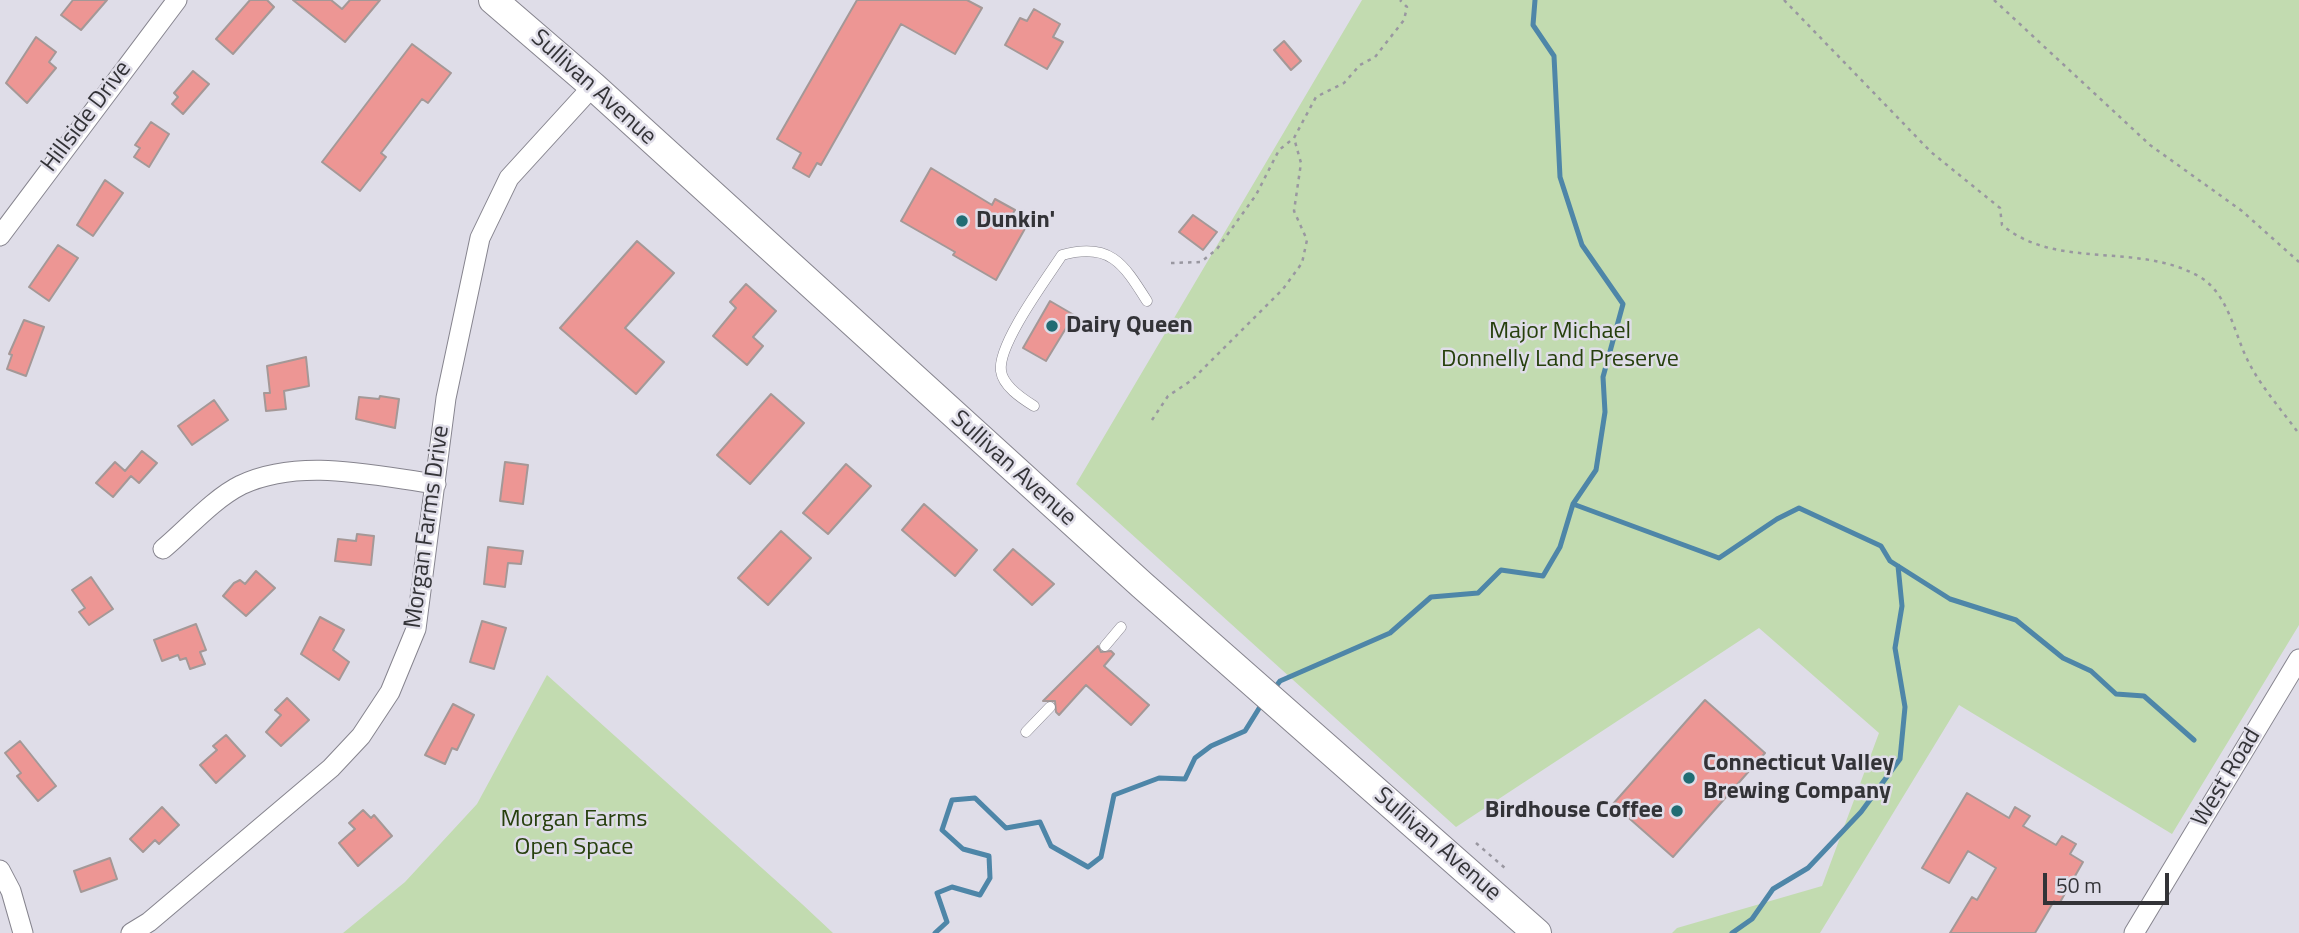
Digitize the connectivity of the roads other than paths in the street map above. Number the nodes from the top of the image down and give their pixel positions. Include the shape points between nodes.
1 (177, 0) edge
2 (493, 0) edge
3 (593, 86) junction
4 (0, 236) edge
5 (1147, 301) dead end
6 (1034, 405) dead end
7 (436, 484) junction
8 (163, 549) dead end
9 (1121, 627) dead end
10 (1105, 646) dead end
11 (2299, 659) edge
12 (1050, 707) dead end
13 (1026, 732) dead end
14 (0, 870) edge
15 (23, 933) edge
16 (131, 933) edge
17 (1537, 933) edge
18 (2134, 933) edge

1 - 4 street, Hillside Drive
2 - 3 main road, Sullivan Avenue
3 - 7 street, Morgan Farms Drive via 509,178 480,238 446,398
3 - 17 main road, Sullivan Avenue via 1020,476
5 - 6 lane via 1121,263 1102,251 1083,249 1062,255 1020,320 1001,360 1001,373 1009,386
7 - 8 street via 324,470 267,476 240,485
7 - 16 street, Morgan Farms Drive via 416,629 390,692 361,736 283,810
9 - 10 lane
11 - 18 street, West Road
12 - 13 lane
14 - 15 street

